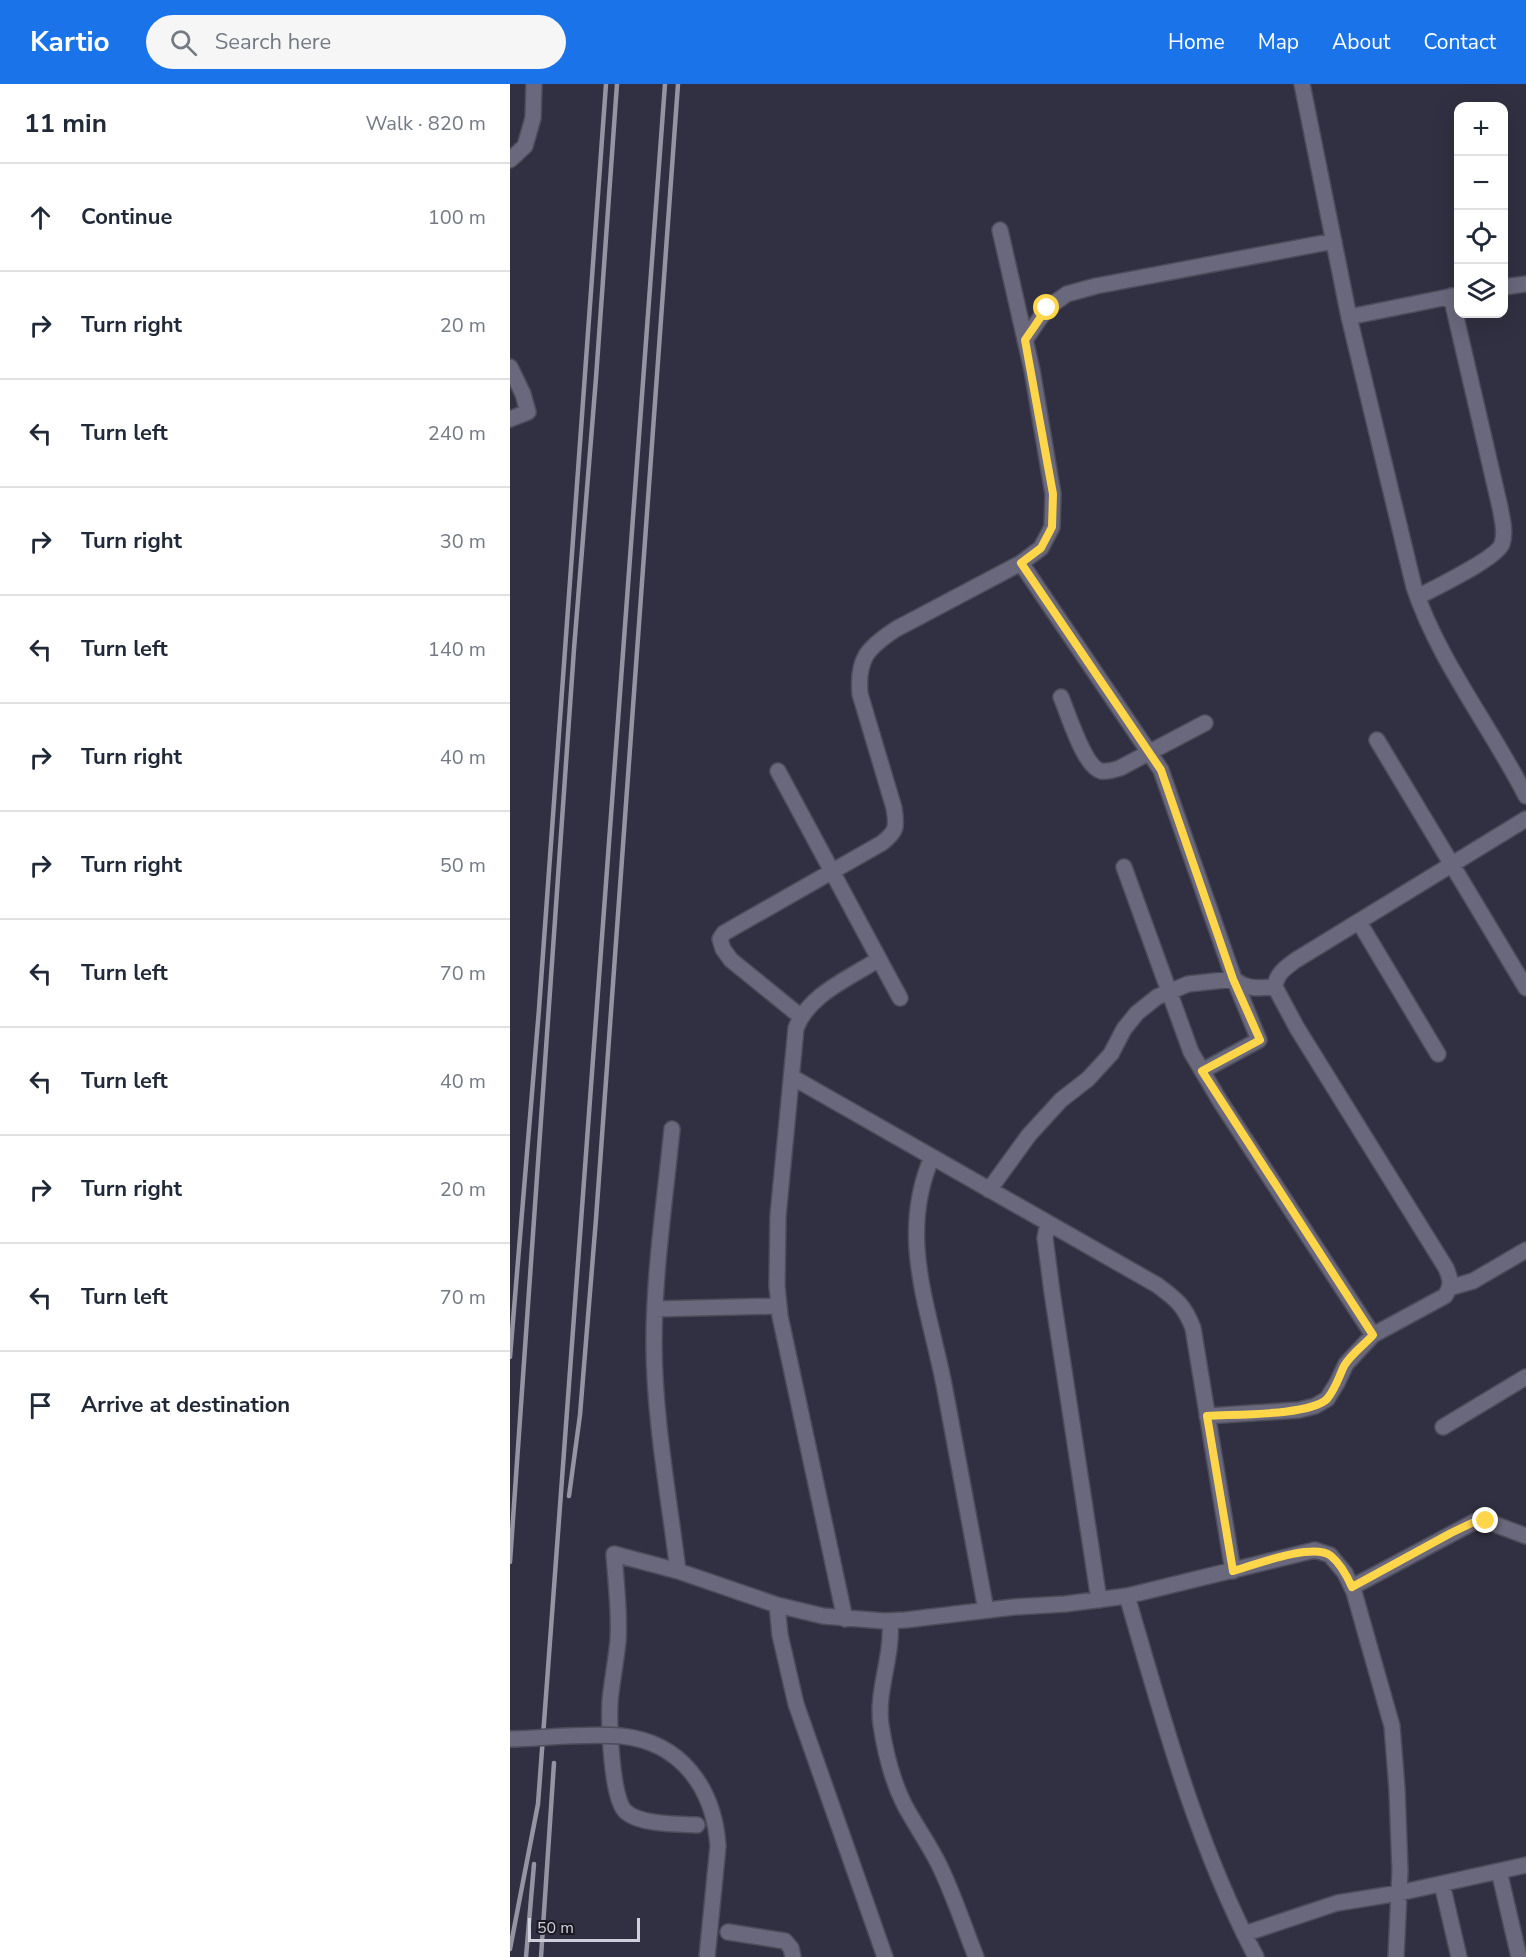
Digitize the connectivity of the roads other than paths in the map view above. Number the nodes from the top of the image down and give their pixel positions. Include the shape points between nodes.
1 (534, 84) edge
2 (1302, 84) edge
3 (510, 160) edge
4 (1000, 230) dead end
5 (1334, 241) junction
6 (1526, 284) edge
7 (1508, 286) edge
8 (1454, 296) edge
9 (1349, 317) junction
10 (1460, 318) edge
11 (1025, 340) junction
12 (510, 367) edge
13 (510, 418) edge
14 (1021, 563) junction
15 (1418, 597) junction
16 (1061, 697) dead end
17 (1205, 723) dead end
18 (1377, 740) dead end
19 (1150, 752) junction
20 (778, 771) dead end
21 (1526, 796) edge
22 (1526, 819) edge
23 (1452, 866) junction
24 (1124, 867) dead end
25 (832, 872) junction
26 (1359, 922) junction
27 (879, 959) junction
28 (1233, 979) junction
29 (1275, 987) junction
30 (1526, 988) edge
31 (1169, 992) junction
32 (900, 999) dead end
33 (800, 1016) junction
34 (1438, 1054) dead end
35 (1202, 1071) junction
36 (792, 1077) junction
37 (672, 1129) dead end
38 (932, 1157) junction
39 (989, 1190) junction
40 (1048, 1223) junction
41 (1526, 1250) edge
42 (1449, 1288) junction
43 (778, 1306) junction
44 (656, 1309) junction
45 (1373, 1335) junction
46 (1526, 1377) edge
47 (1207, 1416) junction
48 (1443, 1427) dead end
49 (1526, 1536) edge
50 (678, 1571) junction
51 (1233, 1571) junction
52 (1352, 1587) junction
53 (1127, 1596) junction
54 (1099, 1600) junction
55 (777, 1605) junction
56 (986, 1610) junction
57 (845, 1618) junction
58 (890, 1620) junction
59 (510, 1739) edge
60 (697, 1825) dead end
61 (1526, 1865) edge
62 (1499, 1871) junction
63 (1442, 1884) junction
64 (1399, 1893) junction
65 (728, 1932) dead end
66 (1244, 1934) junction
67 (707, 1957) edge
68 (793, 1957) edge
69 (885, 1957) edge
70 (976, 1957) edge
71 (1256, 1957) edge
72 (1396, 1957) edge
73 (1459, 1957) edge
74 (1519, 1957) edge

1 - 3 street via 533,118 525,146
2 - 5 street
4 - 11 street
5 - 9 street
5 - 11 street via 1067,294 1047,308
6 - 7 street
8 - 9 street
9 - 15 street
10 - 15 street via 1504,532 1501,546 1491,557
11 - 14 street via 1053,494 1052,527 1041,548
12 - 13 street via 528,412
14 - 19 street
14 - 25 street via 896,629 876,642 865,656 859,675 860,694 897,825 882,843
15 - 21 street via 1438,642
16 - 19 street via 1085,754 1099,770 1120,768
17 - 19 street
18 - 23 street
19 - 28 street via 1173,800
20 - 25 street
22 - 23 street
23 - 26 street
23 - 30 street
24 - 31 street
25 - 27 street
25 - 33 street via 744,921 720,939 731,960
26 - 29 street via 1281,971
26 - 34 street
27 - 32 street
27 - 33 street via 815,1000
28 - 29 street via 1253,988
28 - 31 street via 1188,984
28 - 35 street via 1260,1040
29 - 42 street via 1325,1075 1446,1268 1451,1280
31 - 35 street
31 - 39 street via 1157,996 1137,1013 1111,1054 1029,1134
33 - 36 street
35 - 45 street
36 - 38 street
36 - 43 street via 778,1216
37 - 44 street
38 - 39 street
38 - 56 street via 920,1195 917,1260 945,1386
39 - 40 street
40 - 47 street via 1180,1302 1193,1328
40 - 54 street via 1045,1238 1050,1282
41 - 42 street via 1473,1281
42 - 45 street via 1444,1296
43 - 44 street
43 - 57 street
44 - 50 street via 655,1380
45 - 47 street via 1346,1364 1327,1399 1315,1406
46 - 48 street
47 - 51 street
49 - 52 street via 1486,1521 1474,1522
50 - 55 street
50 - 60 street via 614,1554 618,1640 610,1704 612,1757 616,1793 626,1812 664,1823
51 - 52 street via 1315,1550 1330,1555
51 - 53 street
52 - 64 street via 1392,1726
53 - 54 street
53 - 66 street via 1184,1788
54 - 56 street
55 - 57 street via 823,1617
55 - 69 street via 796,1704
56 - 58 street
57 - 58 street
58 - 70 street via 890,1653 880,1703 886,1751 903,1802 942,1870
59 - 67 street, bridge via 621,1736 661,1748 689,1769 707,1797 717,1831
61 - 62 street
62 - 63 street
62 - 74 street
63 - 64 street
63 - 73 street
64 - 66 street via 1337,1903
64 - 72 street
65 - 68 street via 785,1941
66 - 71 street

